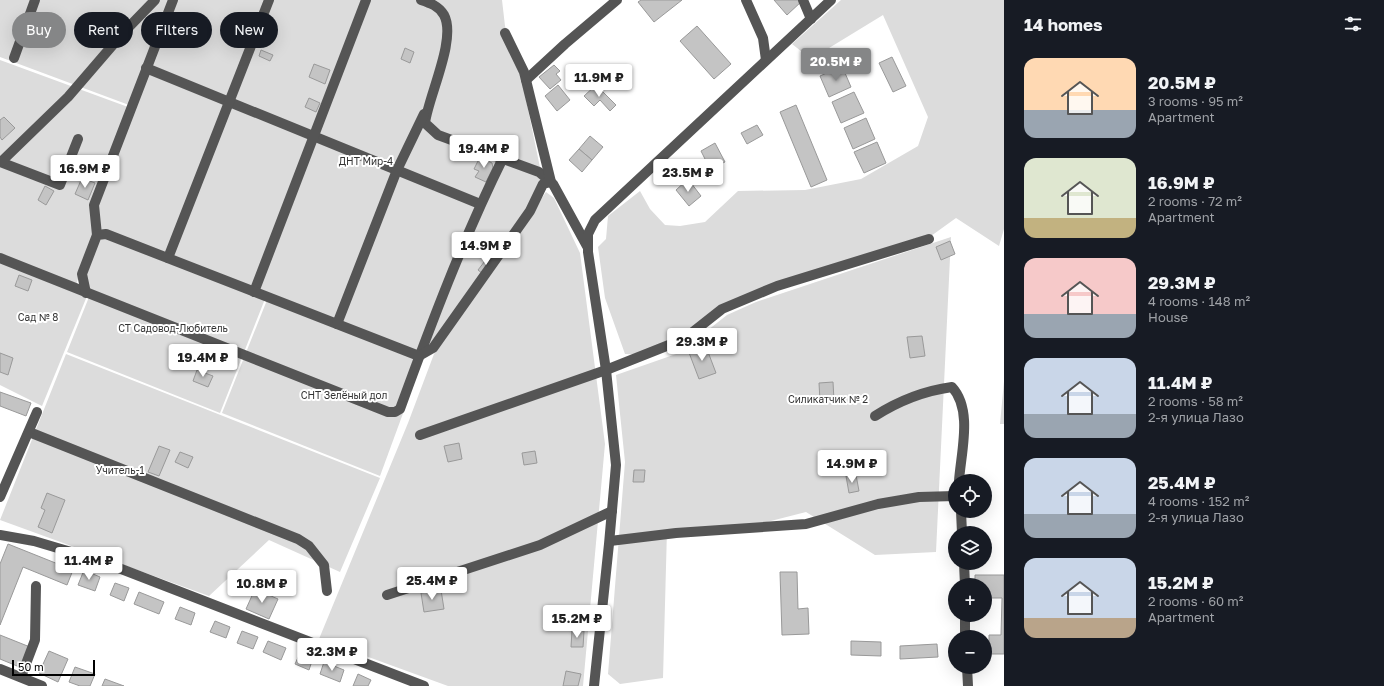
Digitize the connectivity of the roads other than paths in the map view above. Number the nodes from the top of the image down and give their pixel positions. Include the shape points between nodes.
1 (35, 0) edge
2 (155, 0) edge
3 (173, 0) edge
4 (269, 0) edge
5 (366, 0) edge
6 (421, 0) edge
7 (443, 0) edge
8 (746, 0) edge
9 (803, 0) edge
10 (831, 0) edge
11 (613, 2) edge
12 (444, 16) junction
13 (811, 19) junction
14 (505, 33) dead end
15 (14, 58) dead end
16 (766, 60) junction
17 (146, 68) junction
18 (526, 80) junction
19 (230, 102) junction
20 (427, 108) junction
21 (314, 136) junction
22 (78, 139) dead end
23 (503, 158) junction
24 (1, 162) edge
25 (397, 170) junction
26 (551, 182) junction
27 (480, 204) junction
28 (97, 235) junction
29 (929, 239) dead end
30 (588, 247) junction
31 (0, 258) edge
32 (168, 258) junction
33 (254, 292) junction
34 (86, 293) junction
35 (337, 324) junction
36 (419, 356) junction
37 (606, 370) junction
38 (37, 412) dead end
39 (875, 416) dead end
40 (29, 432) junction
41 (420, 435) dead end
42 (960, 474) edge
43 (0, 496) edge
44 (948, 496) edge
45 (612, 511) junction
46 (0, 535) edge
47 (610, 541) junction
48 (36, 586) dead end
49 (327, 591) dead end
50 (387, 595) dead end
51 (0, 669) edge
52 (967, 674) edge
53 (21, 677) junction
54 (595, 685) edge
55 (42, 686) edge
56 (424, 686) edge
57 (968, 686) edge

1 - 15 street
2 - 24 street via 68,97
3 - 17 street
4 - 19 street
5 - 21 street
6 - 12 street via 436,6
7 - 12 street
8 - 16 street via 763,38
9 - 13 street
10 - 13 street
11 - 18 street
12 - 20 street via 447,30 443,62
13 - 16 street
14 - 18 street
16 - 30 street via 595,220 588,234
17 - 19 street
17 - 28 street via 94,205
18 - 26 street
19 - 21 street
19 - 32 street
20 - 23 street via 425,123 438,134
20 - 25 street
21 - 25 street
21 - 33 street
22 - 24 street via 60,185
23 - 26 street via 539,172
23 - 27 street
25 - 27 street
25 - 35 street
26 - 30 street
26 - 36 street via 543,184 530,211 433,348
27 - 36 street
28 - 32 street via 106,234
28 - 34 street via 82,274
29 - 37 street via 777,286 722,308 684,339
30 - 37 street
31 - 34 street
32 - 33 street
33 - 35 street
34 - 36 street via 388,412 400,409
35 - 36 street
37 - 41 street
37 - 45 street via 616,465
38 - 40 street
39 - 42 street via 897,402 937,389 952,387 960,395 964,420
40 - 43 street
40 - 49 street via 298,539 309,546 324,565
44 - 47 street via 919,497 878,504 806,524 676,533
45 - 47 street
45 - 50 street via 540,545
46 - 56 street via 34,541 98,560
47 - 54 street
48 - 53 street via 34,640
51 - 53 street
52 - 57 street
53 - 55 street

